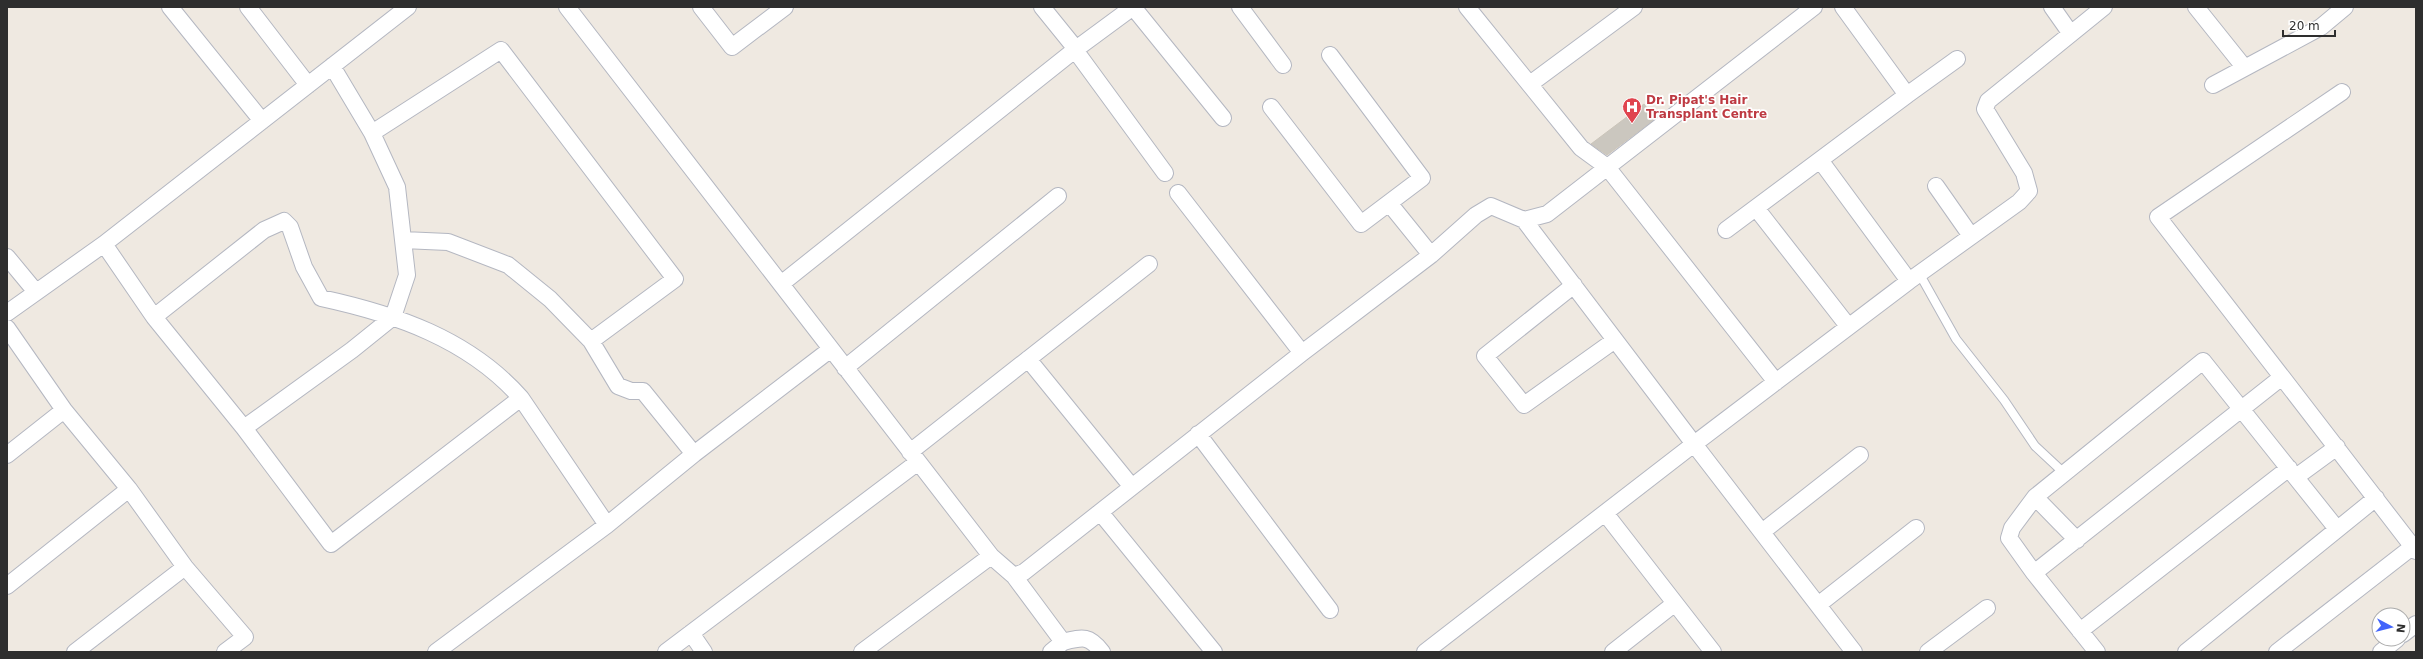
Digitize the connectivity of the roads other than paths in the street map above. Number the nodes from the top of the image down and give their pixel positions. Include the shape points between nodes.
1 (170, 7) edge
2 (248, 7) edge
3 (408, 7) edge
4 (567, 7) edge
5 (701, 7) edge
6 (785, 7) edge
7 (1042, 7) edge
8 (1133, 7) edge
9 (1240, 7) edge
10 (1467, 7) edge
11 (1634, 7) edge
12 (1814, 7) edge
13 (1843, 7) edge
14 (2052, 7) edge
15 (2104, 7) edge
16 (2196, 7) edge
17 (2345, 7) edge
18 (2071, 34) junction
19 (1076, 49) junction
20 (1330, 55) dead end
21 (1958, 59) dead end
22 (1283, 65) dead end
23 (332, 66) junction
24 (2244, 67) junction
25 (1530, 84) junction
26 (308, 85) junction
27 (2213, 85) dead end
28 (2342, 92) dead end
29 (1907, 95) junction
30 (1271, 107) dead end
31 (1223, 118) dead end
32 (262, 121) junction
33 (372, 133) junction
34 (1820, 160) junction
35 (1607, 167) junction
36 (1165, 173) dead end
37 (1936, 186) dead end
38 (1178, 193) dead end
39 (1058, 196) dead end
40 (1389, 203) junction
41 (1756, 208) junction
42 (1524, 220) junction
43 (1726, 230) dead end
44 (1971, 236) junction
45 (403, 240) junction
46 (104, 244) junction
47 (1431, 255) junction
48 (7, 257) edge
49 (1149, 264) dead end
50 (1914, 277) junction
51 (781, 284) junction
52 (1574, 285) junction
53 (36, 292) junction
54 (7, 313) edge
55 (154, 317) junction
56 (393, 317) junction
57 (1848, 326) junction
58 (7, 328) edge
59 (1615, 340) junction
60 (591, 341) junction
61 (831, 349) junction
62 (1302, 353) junction
63 (1028, 359) junction
64 (845, 368) junction
65 (2282, 377) junction
66 (1776, 382) junction
67 (521, 398) junction
68 (2242, 409) junction
69 (64, 410) junction
70 (244, 428) junction
71 (1198, 434) junction
72 (1694, 444) junction
73 (2337, 447) junction
74 (7, 454) edge
75 (694, 454) junction
76 (1860, 455) dead end
77 (914, 457) junction
78 (2064, 473) junction
79 (2293, 473) junction
80 (1132, 487) junction
81 (129, 489) junction
82 (2035, 497) junction
83 (2376, 498) junction
84 (1100, 512) junction
85 (1605, 513) junction
86 (607, 526) junction
87 (1916, 528) dead end
88 (2337, 528) junction
89 (1762, 532) junction
90 (2077, 540) junction
91 (2415, 547) edge
92 (991, 556) junction
93 (185, 567) junction
94 (2034, 573) junction
95 (1014, 576) junction
96 (7, 586) edge
97 (1674, 604) junction
98 (1818, 605) junction
99 (1987, 608) dead end
100 (1330, 610) dead end
101 (2080, 631) junction
102 (690, 633) junction
103 (1057, 647) edge
104 (75, 652) edge
105 (225, 652) edge
106 (436, 652) edge
107 (666, 652) edge
108 (704, 652) edge
109 (862, 652) edge
110 (1102, 652) edge
111 (1214, 652) edge
112 (1425, 652) edge
113 (1613, 652) edge
114 (1713, 652) edge
115 (1854, 652) edge
116 (1928, 652) edge
117 (2097, 652) edge
118 (2186, 652) edge
119 (2278, 652) edge

1 - 32 street
2 - 26 street
3 - 23 street
4 - 51 street
5 - 6 street via 732,47
7 - 19 street
8 - 19 street
8 - 31 street
9 - 22 street
10 - 25 street
11 - 25 street
12 - 35 street
13 - 29 street
14 - 18 street
15 - 18 street
16 - 24 street
17 - 24 street via 2321,27 2293,44
18 - 44 street via 1988,101 1985,109 2024,173 2029,191 2019,202
19 - 36 street
19 - 51 street
20 - 40 street via 1422,178
21 - 29 street
23 - 26 street
23 - 33 street
24 - 27 street
25 - 35 street via 1581,148
26 - 32 street
28 - 65 street via 2158,216
29 - 34 street
30 - 40 street via 1361,224
32 - 46 street
33 - 45 street via 397,187
33 - 60 street via 501,50 674,279
34 - 41 street
34 - 50 street
35 - 42 street via 1547,214
35 - 66 street
37 - 44 street
38 - 62 street
39 - 64 street
40 - 47 street
41 - 43 street
41 - 57 street
42 - 47 street via 1491,206 1476,215
42 - 52 street
44 - 50 street
45 - 56 street via 407,275
45 - 60 street via 448,242 508,264 550,299
46 - 53 street
46 - 55 street
47 - 62 street
48 - 53 street
49 - 63 street
50 - 57 street
50 - 78 lane via 2035,446
51 - 61 street
52 - 59 street
52 - 59 street via 1484,356 1524,405
53 - 54 street
55 - 56 street via 264,230 284,221 290,227 304,267 321,298
55 - 70 street
56 - 67 street via 470,352 502,376
56 - 70 street
57 - 66 street
58 - 69 street
59 - 72 street
60 - 75 street via 618,386 631,391 643,391
61 - 64 street
61 - 75 street
62 - 71 street
63 - 77 street
63 - 80 street
64 - 77 street
65 - 68 street
65 - 73 street
66 - 72 street
67 - 70 street via 331,544
67 - 86 street
68 - 78 street via 2203,361
68 - 79 street
68 - 90 street
69 - 74 street
69 - 81 street
71 - 80 street
71 - 100 street
72 - 85 street
72 - 89 street
73 - 79 street
73 - 83 street
75 - 86 street
76 - 89 street
77 - 92 street
77 - 102 street
78 - 82 street
79 - 88 street
79 - 101 street
80 - 84 street
81 - 93 street
81 - 96 street
82 - 90 street
82 - 94 street via 2012,528 2009,538
83 - 88 street
83 - 91 street
84 - 95 street via 1024,572
84 - 111 street
85 - 97 street
85 - 112 street
86 - 106 street
87 - 98 street
88 - 118 street
89 - 98 street
90 - 94 street
91 - 119 street
92 - 95 street
92 - 109 street
93 - 104 street
93 - 105 street via 245,637
94 - 101 street
95 - 103 street
97 - 113 street
97 - 114 street
98 - 115 street
99 - 116 street
101 - 117 street
102 - 107 street
102 - 108 street
103 - 110 street via 1081,637 1094,642

